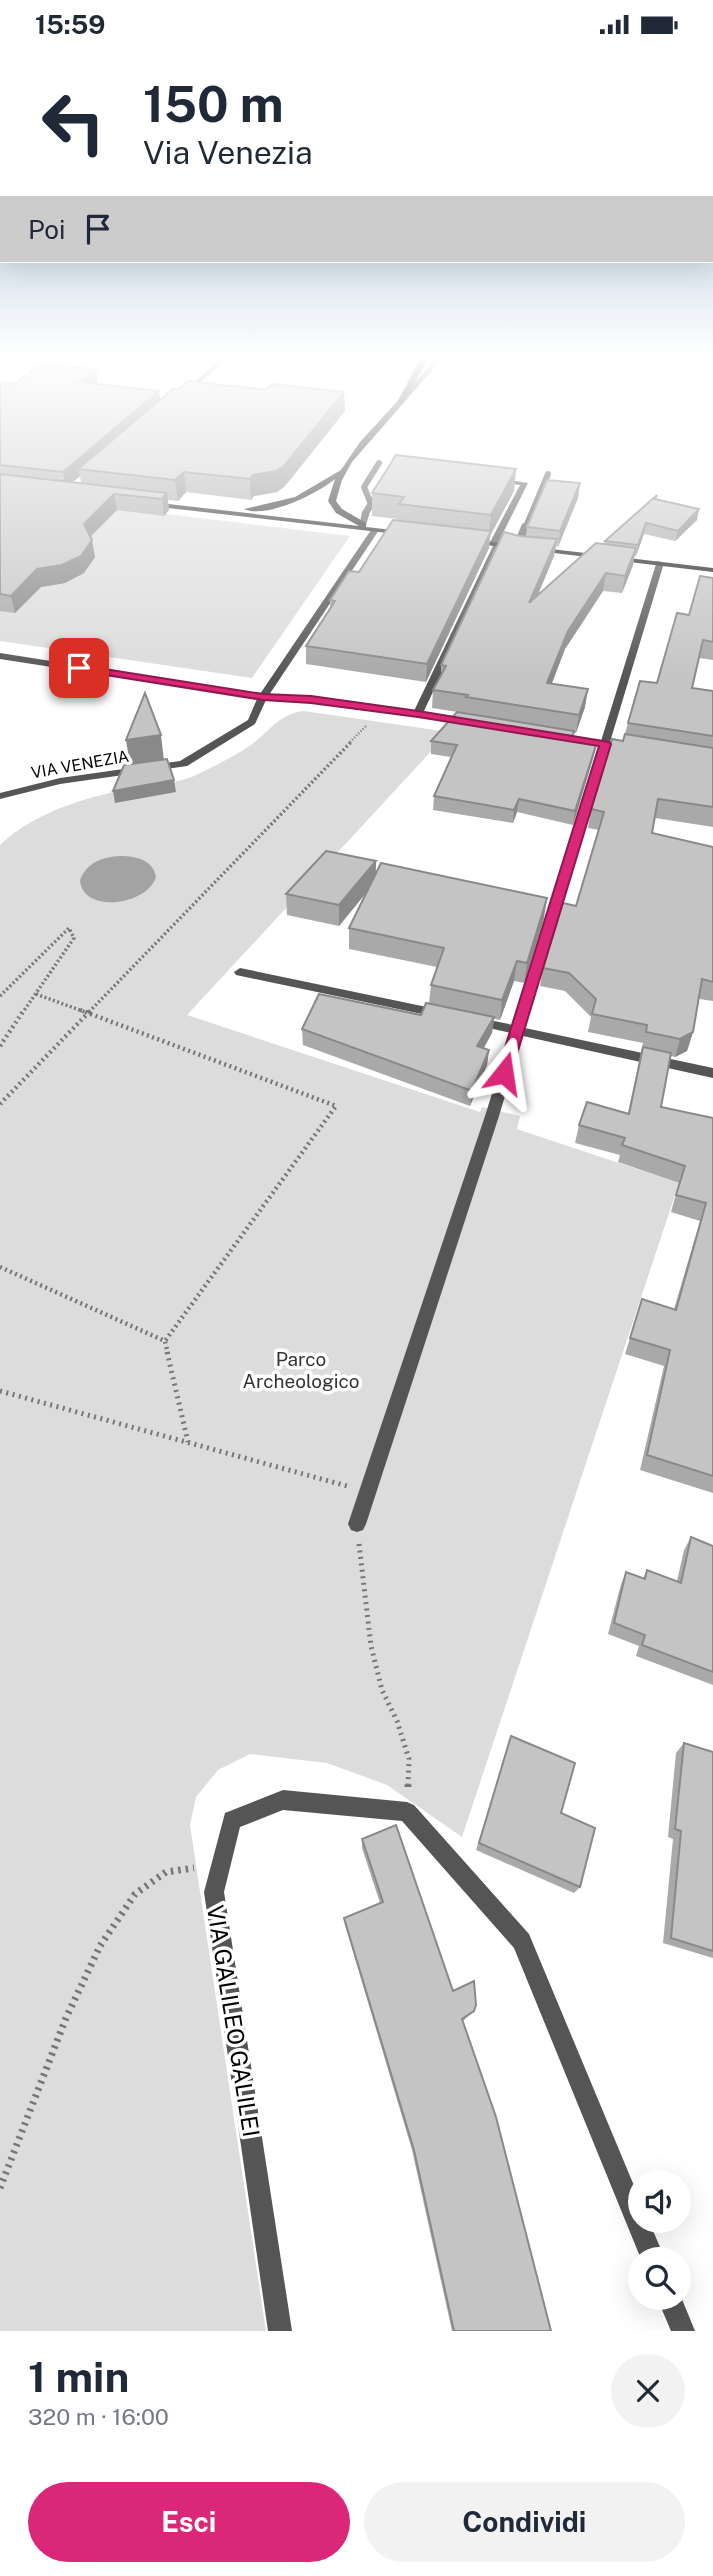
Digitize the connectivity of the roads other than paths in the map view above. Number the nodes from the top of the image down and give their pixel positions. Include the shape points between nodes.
1 (377, 465) edge
2 (346, 467) joint
3 (548, 474) dead end
4 (484, 479) edge
5 (386, 480) edge
6 (144, 503) edge
7 (371, 504) junction
8 (194, 509) junction
9 (362, 524) junction
10 (375, 530) junction
11 (414, 535) edge
12 (467, 541) edge
13 (496, 544) junction
14 (517, 547) junction
15 (660, 563) junction
16 (713, 570) edge
17 (0, 656) edge
18 (263, 697) junction
19 (418, 714) junction
20 (485, 725) edge
21 (565, 738) edge
22 (605, 744) junction
23 (646, 750) edge
24 (0, 796) edge
25 (240, 972) dead end
26 (516, 1030) junction
27 (713, 1073) edge
28 (357, 1524) road end
29 (648, 2247) edge
30 (674, 2310) edge
31 (280, 2331) edge
32 (683, 2331) edge

1 - 7 lane via 364,487
2 - 8 main road via 323,487 289,503
2 - 9 main road via 332,501 339,511
3 - 14 lane
4 - 13 street via 524,483
5 - 7 street
6 - 8 main road
7 - 9 street
8 - 10 main road
9 - 10 main road
10 - 11 main road
10 - 18 street, VIA VENEZIA
12 - 13 main road
13 - 14 main road
13 - 19 street
14 - 15 main road
15 - 16 main road
15 - 22 street
17 - 18 street
18 - 19 street
18 - 24 street, VIA VENEZIA via 252,722 183,765 60,781
19 - 20 street
21 - 22 street
22 - 23 street
22 - 26 street
25 - 26 street
26 - 27 street
26 - 28 street via 492,1116
29 - 31 street, VIA GALILEO GALILEI via 522,1941 407,1812 283,1800 232,1820 214,1892
30 - 32 street

